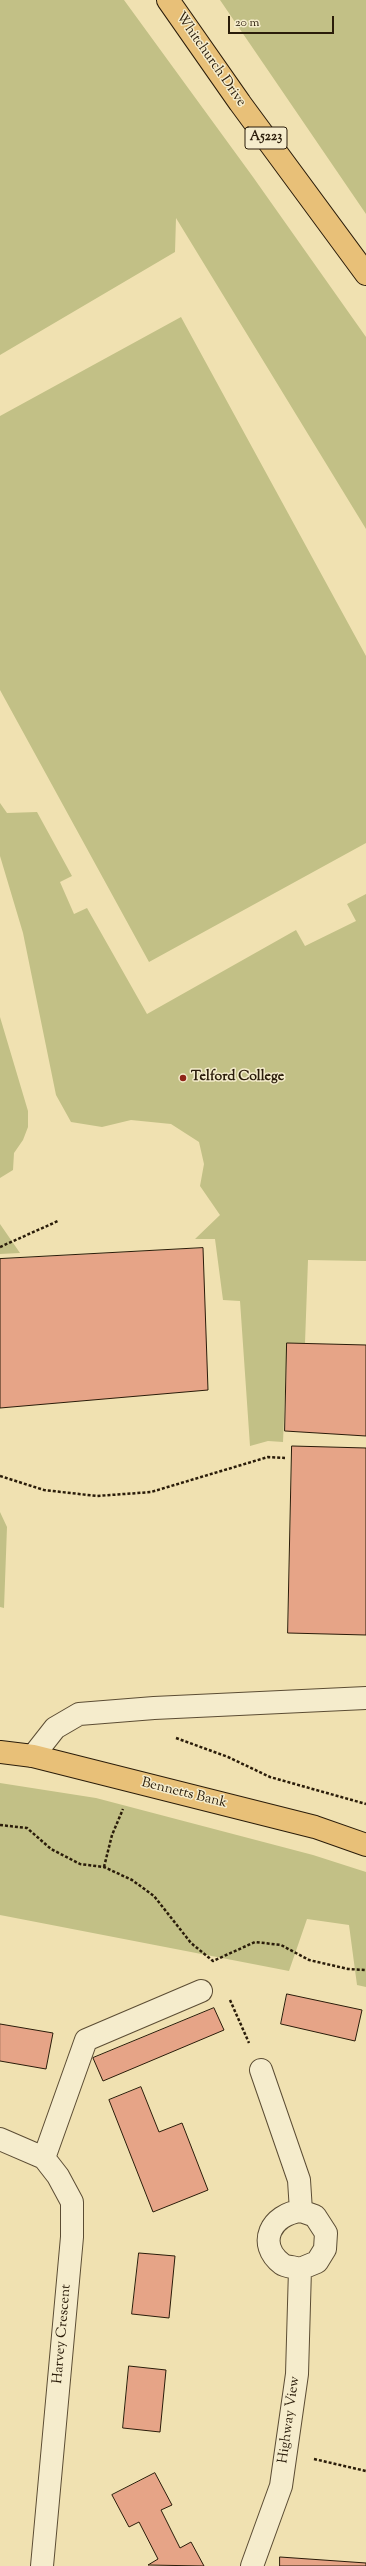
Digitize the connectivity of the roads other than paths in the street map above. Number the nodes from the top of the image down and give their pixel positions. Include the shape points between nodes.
1 (168, 0) edge
2 (366, 274) edge
3 (366, 1698) edge
4 (0, 1752) edge
5 (33, 1756) junction
6 (366, 1845) edge
7 (201, 1991) dead end
8 (261, 2070) road end
9 (0, 2139) edge
10 (44, 2158) junction
11 (301, 2212) junction
12 (300, 2269) junction
13 (42, 2566) edge
14 (252, 2566) edge

1 - 2 main road, Whitchurch Drive / A5223
3 - 5 street via 79,1714 55,1728
4 - 5 main road, Bennetts Bank
5 - 6 main road, Bennetts Bank via 315,1827
7 - 10 street via 86,2040
8 - 11 street via 299,2180
9 - 10 street, Harvey Crescent
10 - 13 street, Harvey Crescent via 58,2176 72,2202 72,2237
11 - 12 street via 315,2216 326,2233 325,2249 317,2262
11 - 12 street via 288,2213 277,2220 270,2231 269,2242 272,2252 283,2264
12 - 14 street, Highway View via 297,2374 280,2486

